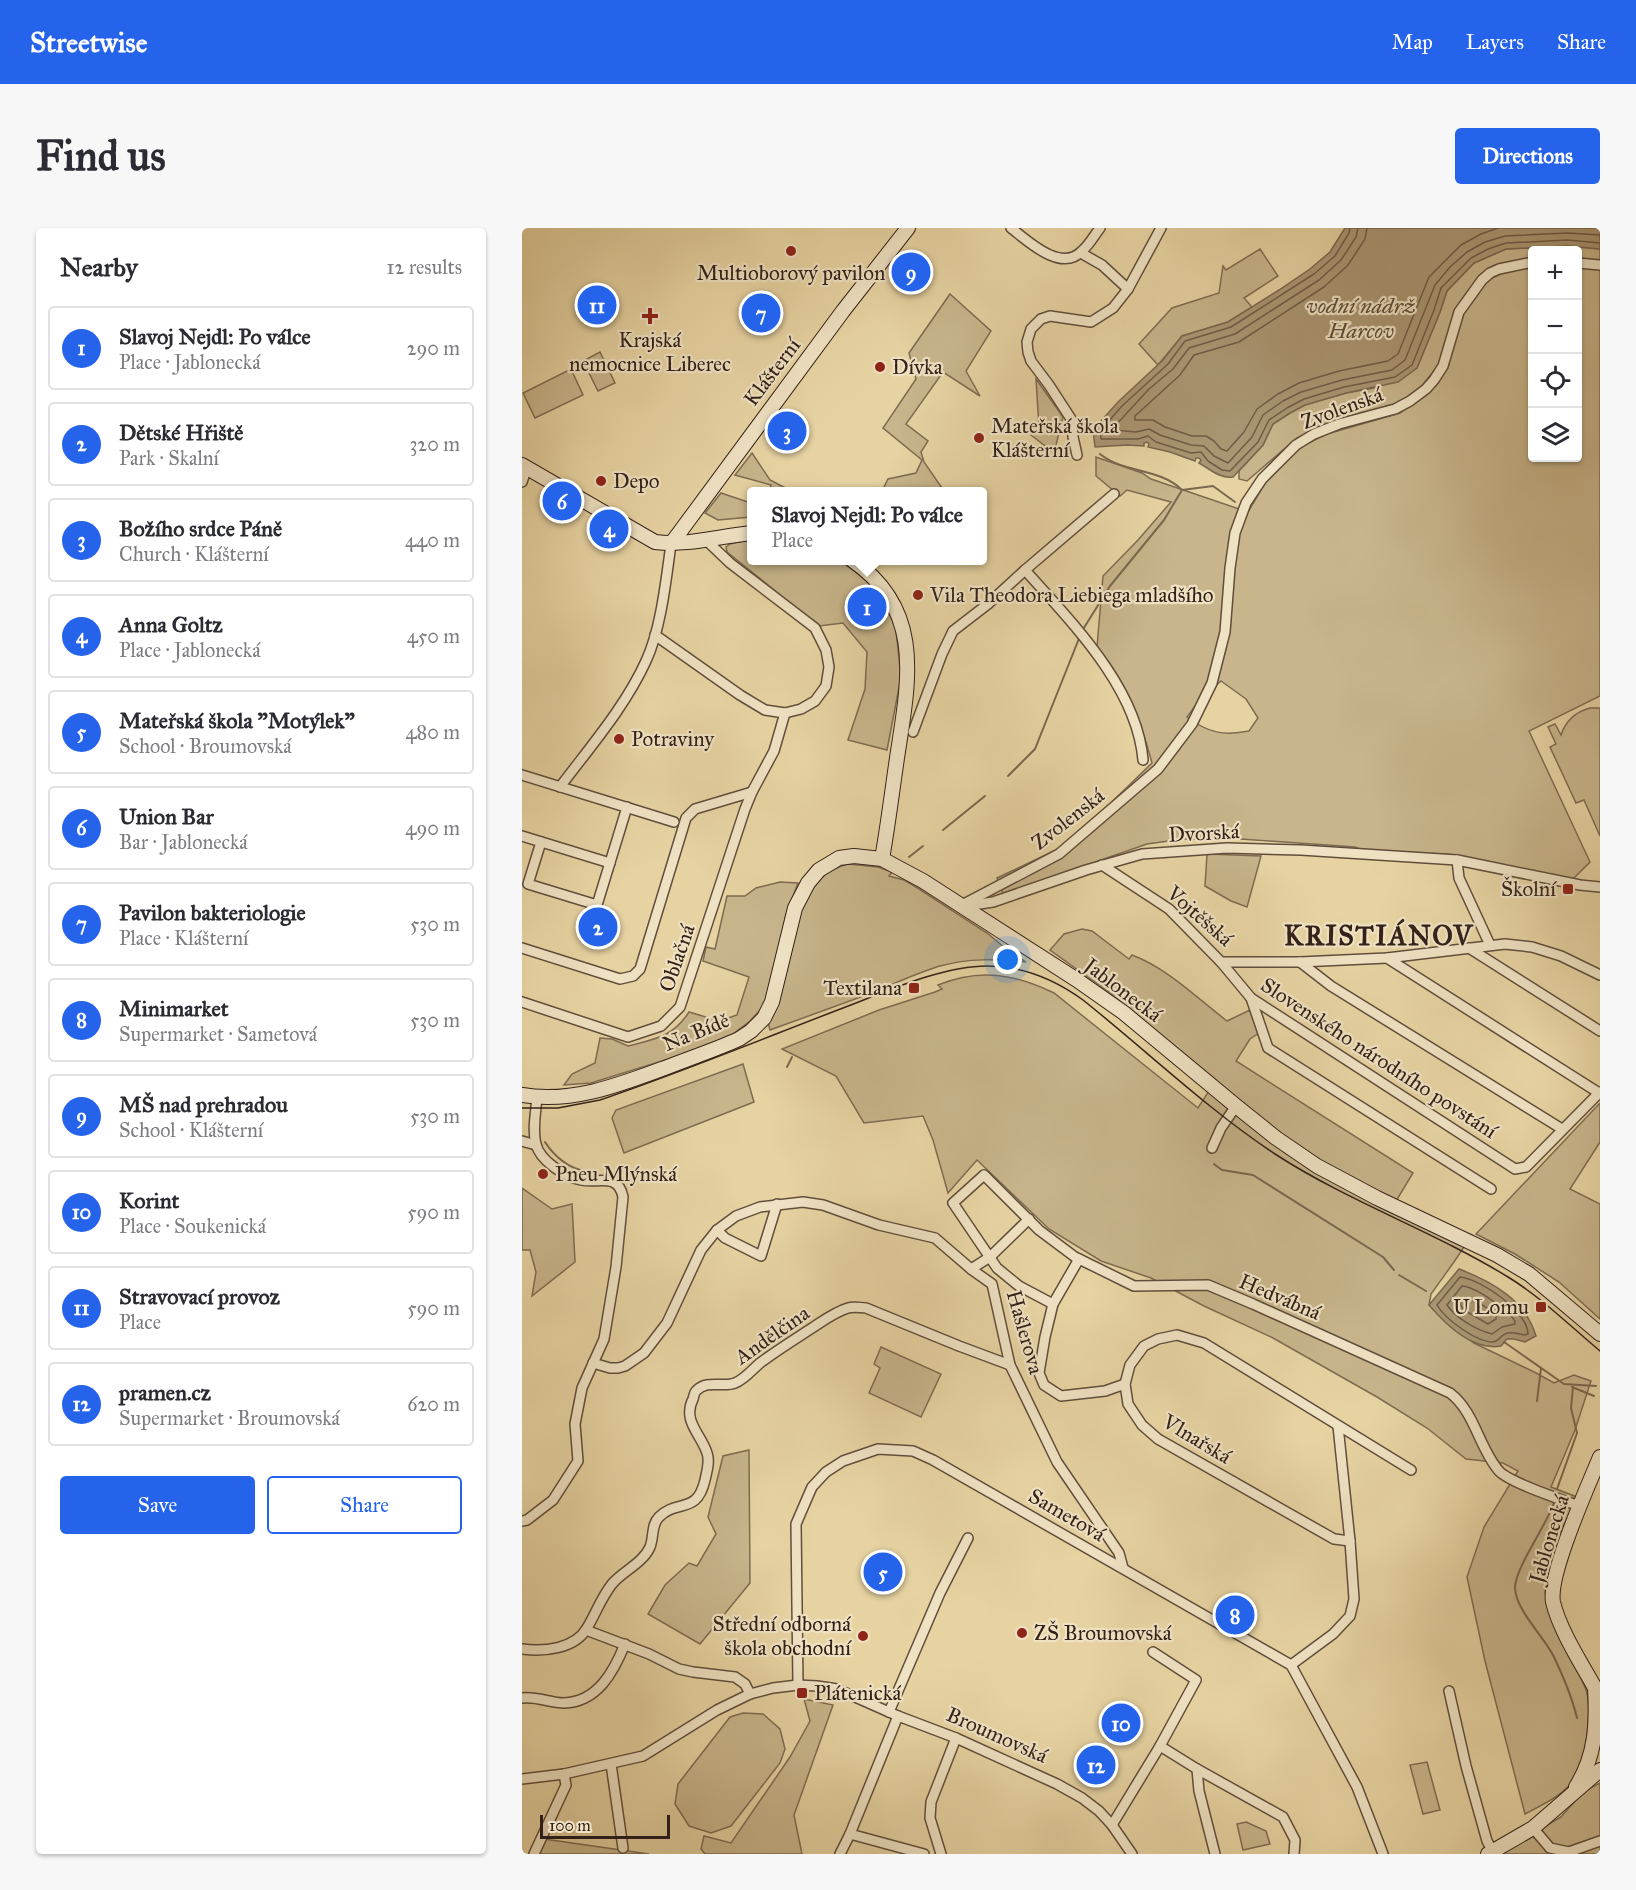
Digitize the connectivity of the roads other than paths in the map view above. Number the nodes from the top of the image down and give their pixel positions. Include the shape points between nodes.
1 (908, 228) edge
2 (1011, 228) edge
3 (1100, 228) edge
4 (1161, 228) edge
5 (1081, 253) junction
6 (1528, 263) edge
7 (1582, 263) edge
8 (1600, 265) edge
9 (1128, 289) junction
10 (1077, 455) dead end
11 (524, 466) edge
12 (522, 482) edge
13 (1114, 494) dead end
14 (747, 534) edge
15 (707, 541) junction
16 (671, 544) junction
17 (857, 565) edge
18 (1025, 570) junction
19 (656, 635) junction
20 (785, 713) junction
21 (913, 732) dead end
22 (1136, 748) dead end
23 (1143, 760) junction
24 (522, 775) edge
25 (1149, 776) junction
26 (560, 787) junction
27 (752, 792) junction
28 (627, 807) junction
29 (674, 822) dead end
30 (522, 836) edge
31 (541, 842) junction
32 (882, 859) junction
33 (1457, 860) junction
34 (610, 863) junction
35 (1102, 865) junction
36 (1600, 887) edge
37 (960, 906) junction
38 (1490, 945) junction
39 (522, 948) edge
40 (1469, 948) junction
41 (1387, 958) junction
42 (1221, 962) junction
43 (1300, 962) junction
44 (1600, 975) edge
45 (1251, 999) junction
46 (522, 1002) edge
47 (1600, 1031) edge
48 (1600, 1092) edge
49 (522, 1095) edge
50 (537, 1097) junction
51 (1236, 1106) junction
52 (1562, 1129) junction
53 (522, 1141) edge
54 (536, 1146) junction
55 (1212, 1148) dead end
56 (1491, 1190) dead end
57 (777, 1204) junction
58 (1029, 1219) junction
59 (717, 1230) junction
60 (990, 1257) junction
61 (1079, 1259) junction
62 (970, 1269) junction
63 (1053, 1304) junction
64 (1600, 1334) edge
65 (593, 1363) junction
66 (1010, 1365) junction
67 (1125, 1384) junction
68 (1338, 1426) junction
69 (1600, 1457) edge
70 (1411, 1470) dead end
71 (1580, 1506) junction
72 (522, 1521) edge
73 (969, 1538) dead end
74 (1350, 1541) junction
75 (1123, 1568) junction
76 (586, 1630) junction
77 (625, 1644) junction
78 (522, 1649) edge
79 (1153, 1652) dead end
80 (1291, 1665) junction
81 (798, 1685) junction
82 (1449, 1691) dead end
83 (1598, 1693) edge
84 (750, 1694) junction
85 (522, 1698) edge
86 (894, 1714) junction
87 (956, 1738) junction
88 (1160, 1746) junction
89 (1595, 1753) edge
90 (611, 1764) junction
91 (1197, 1769) junction
92 (564, 1774) junction
93 (1598, 1774) edge
94 (522, 1779) edge
95 (1569, 1797) junction
96 (1112, 1825) junction
97 (1533, 1828) junction
98 (850, 1834) junction
99 (1600, 1841) edge
100 (623, 1848) dead end
101 (1491, 1853) edge
102 (534, 1854) edge
103 (840, 1854) edge
104 (924, 1854) edge
105 (941, 1854) edge
106 (1132, 1854) edge
107 (1215, 1854) edge
108 (1294, 1854) edge
109 (1383, 1854) edge

1 - 16 main road, Klášterní
2 - 5 street via 1048,256 1066,258
3 - 5 street
4 - 9 street
5 - 9 street via 1102,265
6 - 25 street, Zvolenská via 1499,269 1482,280 1462,306 1443,366 1426,389 1395,409 1314,434 1296,445 1262,479 1246,503 1235,533 1226,632 1212,683 1192,724
7 - 8 street
9 - 10 street via 1113,308 1091,322 1041,318 1031,329 1027,342 1031,361 1073,422
11 - 12 street
11 - 16 main road via 646,538
13 - 18 street
14 - 15 main road
15 - 16 main road
15 - 20 street via 815,628 826,650 829,667 825,686 815,701
16 - 19 street
17 - 32 main road via 875,579 890,601 903,631 908,663
18 - 21 street via 953,631
18 - 23 street via 1082,635 1127,706 1141,742
19 - 20 street via 740,695 765,710
19 - 26 street via 647,660 626,695
20 - 27 street, Oblačná via 774,751
22 - 23 street
23 - 25 street
24 - 26 street
25 - 37 street, Zvolenská via 1059,854
26 - 28 street
27 - 39 street via 695,809 686,818 640,969 633,976 620,979
27 - 46 street, Oblačná via 680,1007 661,1026 628,1037
28 - 29 street
28 - 34 street
30 - 31 street
31 - 34 street
31 - 34 street via 528,884 597,905
32 - 37 main road, Jablonecká
32 - 50 main road, Na Bídě via 839,858 819,870 808,883 795,908 772,1002 751,1031 727,1045 605,1088
33 - 35 street, Dvorská via 1227,848 1142,854
33 - 36 street, Dvorská
33 - 38 street via 1459,878
35 - 37 street, Dvorská via 993,902
35 - 42 street, Vojtěšská via 1169,909
37 - 51 main road, Jablonecká via 1124,1013
38 - 40 street, Vojtěšská
38 - 44 street, Vojtěšská via 1532,947
40 - 41 street, Vojtěšská
40 - 47 street
41 - 43 street, Vojtěšská
41 - 48 street
42 - 43 street, Vojtěšská
42 - 45 street, Slovenského národního povstání
43 - 52 street via 1331,986
45 - 52 street, Slovenského národního povstání via 1515,1169 1526,1167
45 - 56 street via 1268,1048
48 - 52 street
49 - 50 main road, Na Bídě
50 - 54 street
51 - 55 street
51 - 64 main road, Jablonecká via 1317,1166 1529,1274
53 - 54 street
54 - 65 street via 544,1160 573,1177 609,1180 622,1192 616,1267 604,1339
57 - 59 street, Hašlerova via 736,1216
57 - 59 street via 761,1256
57 - 62 street, Hašlerova via 823,1205 879,1225 935,1238
58 - 60 street
58 - 60 street, Hedvábná via 984,1175 953,1203
58 - 61 street, Hedvábná
59 - 65 street via 701,1250 667,1323 644,1353 618,1368
60 - 62 street
60 - 63 street via 1019,1286
61 - 63 street
61 - 71 street, Hedvábná via 1134,1286 1208,1285 1450,1393 1466,1410 1501,1473
62 - 66 street, Hašlerova via 992,1284
63 - 67 street via 1039,1373 1044,1385 1061,1396 1105,1391
65 - 72 street via 582,1388 575,1424 578,1461 553,1500
66 - 75 street, Hašlerova via 1057,1462 1119,1553
66 - 76 street, Andělčina via 866,1308 850,1307 783,1346 735,1383 710,1384 697,1390 690,1403 689,1417 709,1459 699,1496 658,1518 642,1559 612,1585
67 - 68 street via 1130,1365 1144,1346 1177,1335 1204,1343
67 - 74 street, Vlnařská via 1128,1404 1142,1425 1158,1439 1334,1539
68 - 70 street
68 - 74 street
69 - 71 main road, Jablonecká
71 - 83 main road, Jablonecká via 1555,1576 1552,1599 1558,1619
73 - 86 street via 940,1593
74 - 80 street via 1354,1599 1350,1616
75 - 80 street, Sametová
75 - 81 street, Sametová via 913,1451 878,1449 843,1461 812,1487 796,1524
76 - 77 street
76 - 78 street via 572,1642 555,1648
77 - 84 street via 679,1669 735,1677
77 - 85 street via 615,1668 598,1690 582,1700 564,1703
79 - 88 street via 1196,1680
80 - 109 street via 1354,1782
81 - 84 street, Broumovská
81 - 86 street, Broumovská via 837,1689
82 - 101 street
83 - 89 main road
84 - 90 street via 643,1756
86 - 87 street, Broumovská
86 - 98 street
87 - 96 street, Broumovská via 1057,1784 1082,1798
87 - 105 street via 931,1802 930,1818
88 - 91 street
88 - 96 street
89 - 95 main road
90 - 92 street
90 - 100 street
91 - 107 street
91 - 108 street via 1283,1817 1295,1840
92 - 94 street
92 - 102 street via 566,1785
93 - 95 main road
95 - 97 main road
96 - 106 street, Broumovská
97 - 99 street via 1550,1848 1569,1852
97 - 101 main road
98 - 103 street
98 - 104 street

